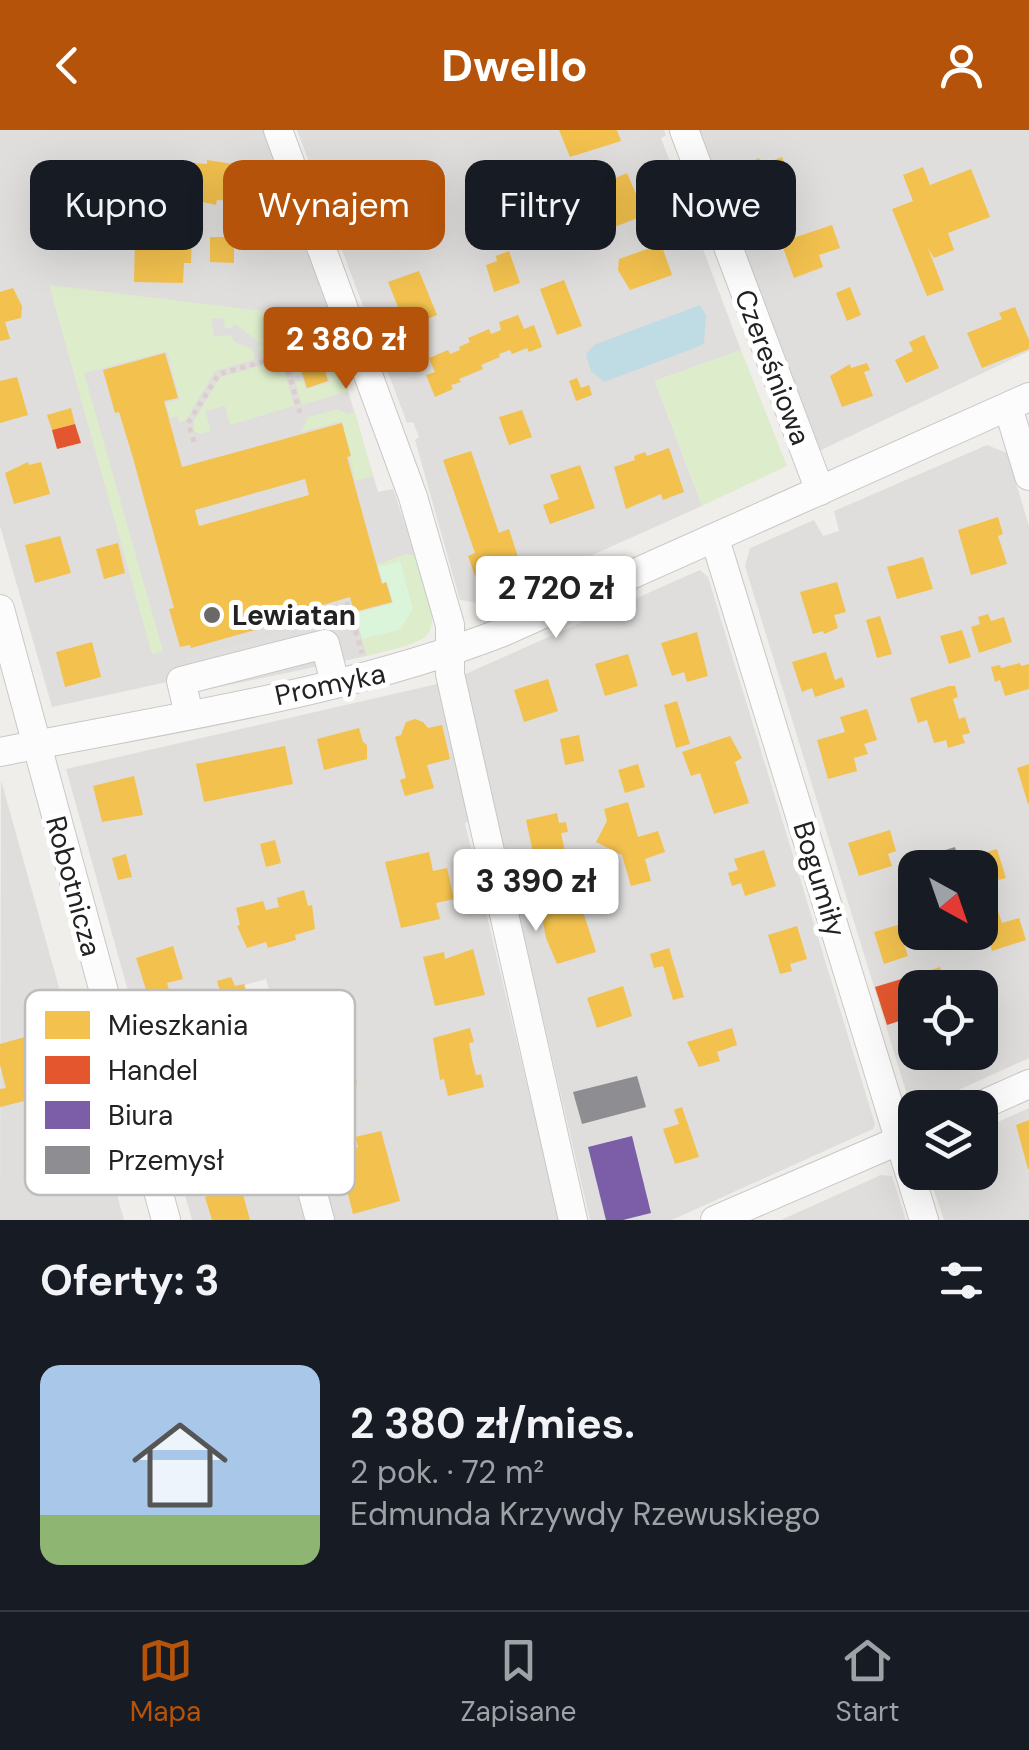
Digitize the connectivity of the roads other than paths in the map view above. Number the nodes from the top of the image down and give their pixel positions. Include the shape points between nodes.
1 (278, 130) edge
2 (684, 130) edge
3 (1018, 402) edge
4 (1029, 476) edge
5 (820, 491) junction
6 (715, 539) junction
7 (0, 609) edge
8 (451, 652) junction
9 (335, 683) junction
10 (189, 714) junction
11 (37, 745) junction
12 (0, 752) edge
13 (104, 990) edge
14 (1029, 1084) edge
15 (998, 1098) edge
16 (898, 1109) edge
17 (898, 1141) edge
18 (918, 1190) edge
19 (159, 1195) edge
20 (313, 1195) edge
21 (166, 1220) edge
22 (320, 1220) edge
23 (572, 1220) edge
24 (715, 1220) edge
25 (924, 1220) edge

1 - 8 street via 395,442 450,624
2 - 5 street, Czereśniowa
3 - 4 street
3 - 5 street, Promyka
5 - 6 street, Promyka
6 - 8 street, Promyka
6 - 16 street, Bogumiły
7 - 11 street, Robotnicza
8 - 9 street, Promyka
8 - 23 street via 454,691
9 - 10 street, Promyka
9 - 10 street via 325,644 181,681
10 - 11 street, Promyka
11 - 12 street, Promyka
11 - 13 street, Robotnicza
14 - 15 street
17 - 24 street
18 - 25 street, Bogumiły
19 - 21 street, Robotnicza
20 - 22 street

